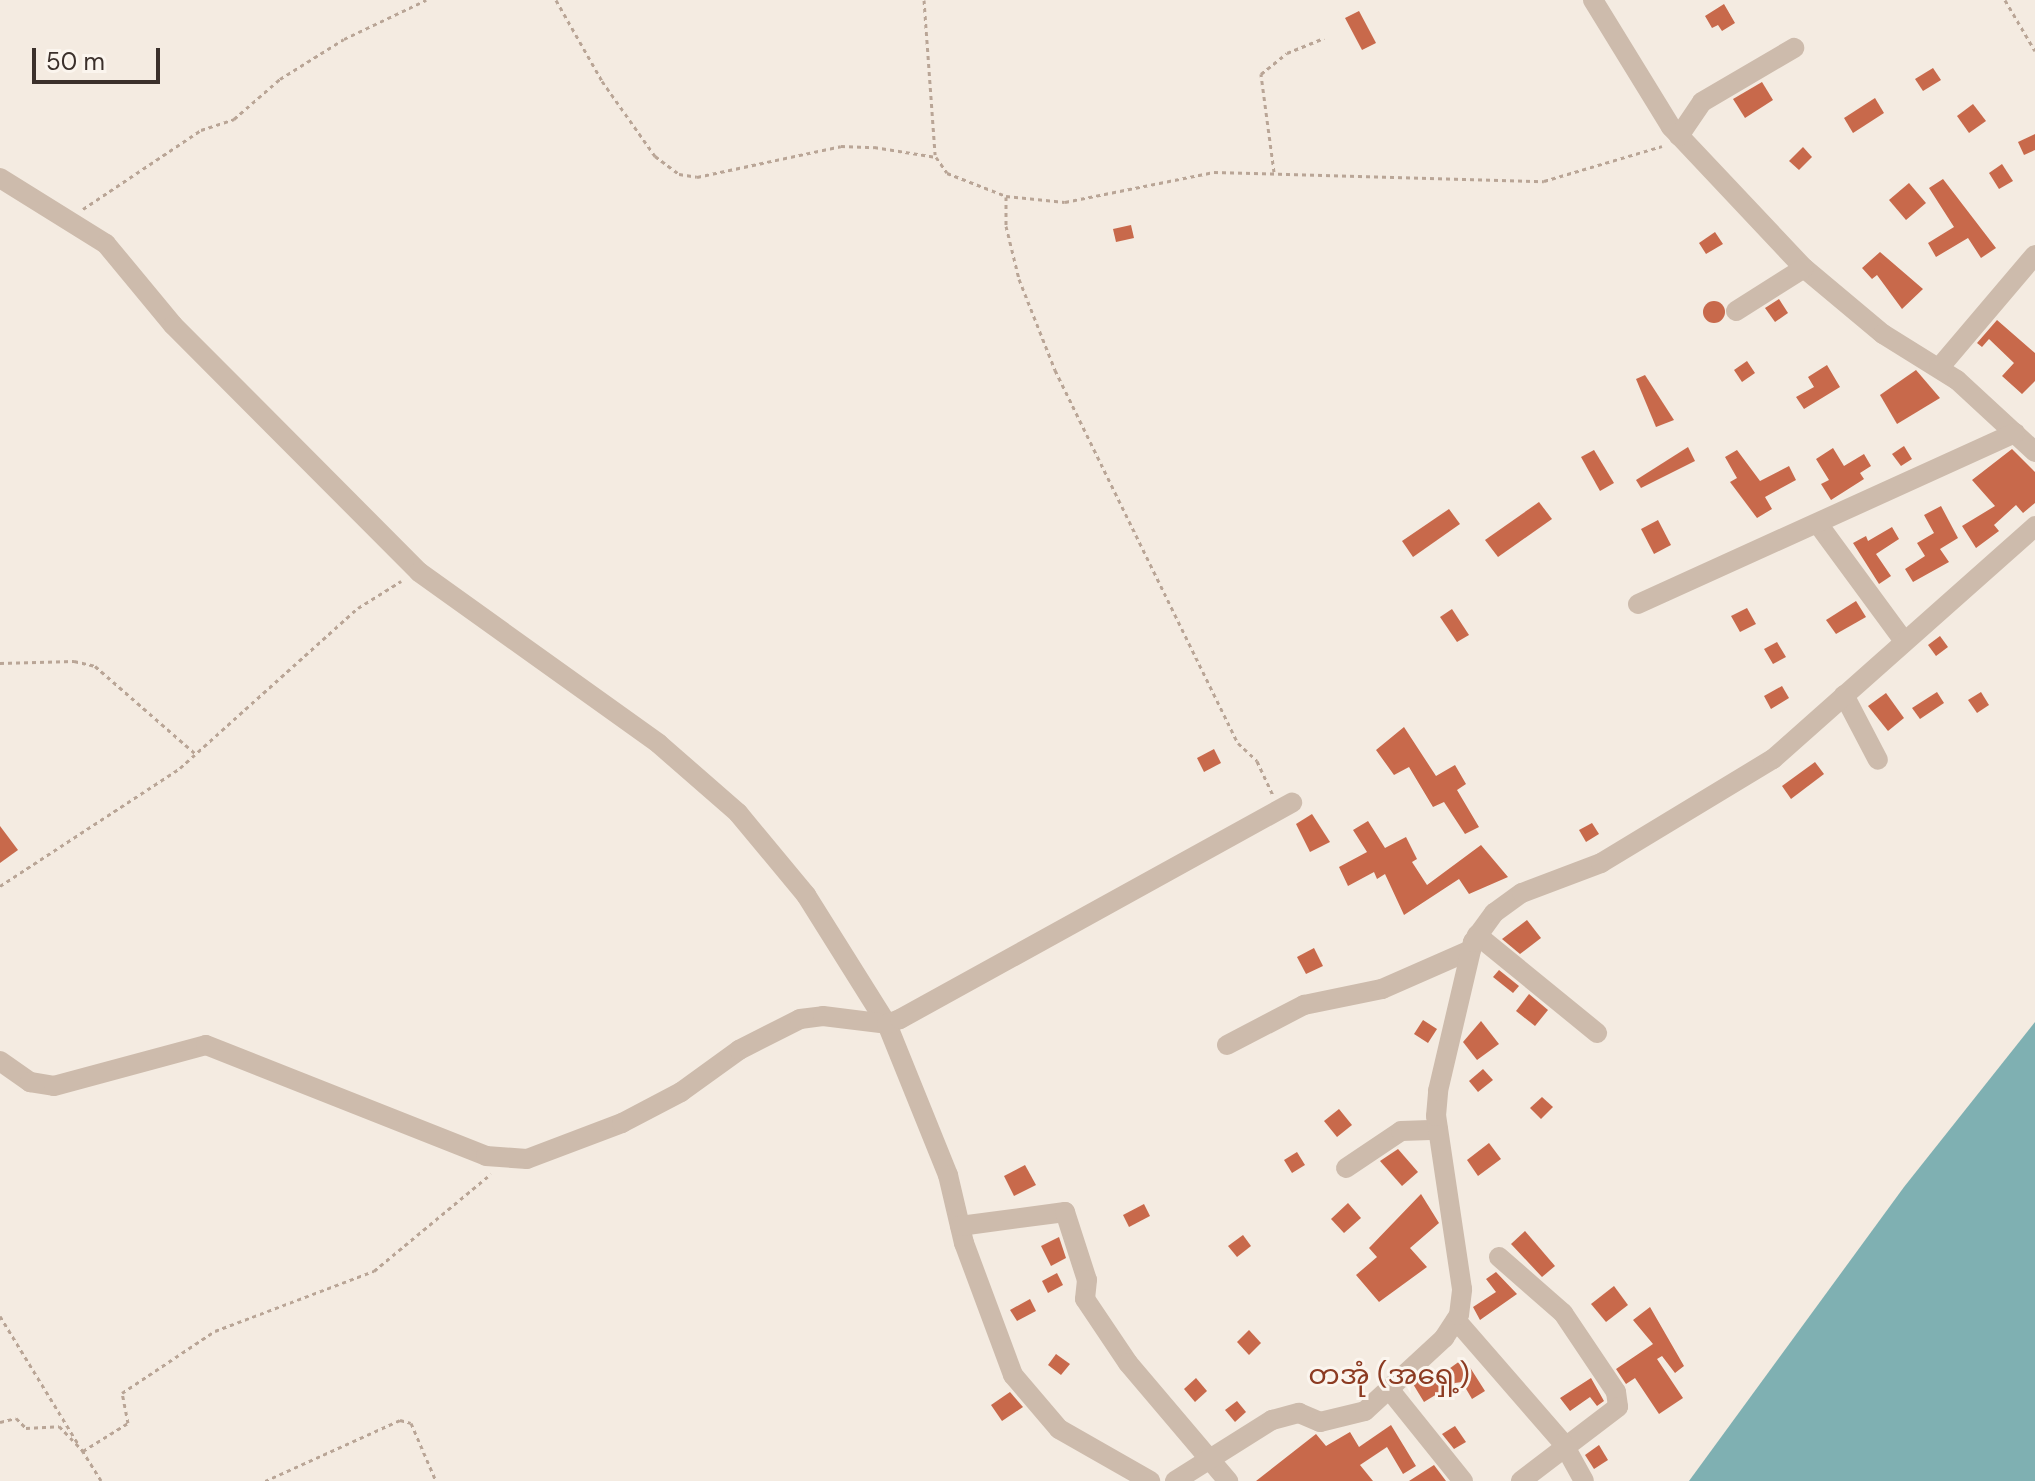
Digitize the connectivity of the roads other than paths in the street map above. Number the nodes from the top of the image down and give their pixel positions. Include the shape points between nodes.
1 (1593, 0) edge
2 (1794, 48) dead end
3 (1679, 136) junction
4 (0, 178) edge
5 (2035, 255) edge
6 (1804, 268) junction
7 (1736, 311) dead end
8 (1939, 368) junction
9 (2015, 433) junction
10 (2035, 452) edge
11 (1818, 524) junction
12 (2035, 526) edge
13 (1638, 604) dead end
14 (1904, 641) junction
15 (1844, 695) junction
16 (1878, 760) dead end
17 (1286, 806) road end
18 (1474, 942) junction
19 (887, 1024) junction
20 (1597, 1033) dead end
21 (1227, 1045) dead end
22 (0, 1061) edge
23 (1438, 1130) junction
24 (1346, 1168) dead end
25 (960, 1226) junction
26 (1499, 1257) dead end
27 (1456, 1320) junction
28 (1389, 1389) junction
29 (1566, 1447) junction
30 (1211, 1459) junction
31 (1150, 1481) edge
32 (1175, 1481) edge
33 (1228, 1481) edge
34 (1463, 1481) edge
35 (1521, 1481) edge
36 (1584, 1481) edge

1 - 3 street
2 - 3 street via 1702,102
3 - 6 street
4 - 19 street via 106,244 173,325 419,572 659,744 738,813 806,895
5 - 8 street
6 - 7 street
6 - 8 street via 1883,334
8 - 9 street
9 - 10 street
9 - 11 street
11 - 13 street
11 - 14 street
12 - 14 street
14 - 15 street
15 - 16 street
15 - 18 street via 1773,759 1601,863 1522,893 1494,913
17 - 19 street
18 - 20 street
18 - 21 street via 1382,989 1304,1005
18 - 23 street via 1438,1091
19 - 22 street via 823,1016 800,1019 752,1042 681,1092 622,1123 574,1145 507,1161 322,1095 267,1065 206,1045 54,1086 30,1082
19 - 25 street via 948,1175
23 - 24 street via 1401,1131
23 - 27 street via 1462,1289
25 - 30 street via 1065,1212 1087,1280 1085,1299 1128,1363
25 - 31 street via 1002,1353 1027,1396 1059,1429
26 - 29 street via 1563,1313 1616,1392 1618,1407
27 - 28 street
27 - 29 street
28 - 30 street via 1365,1411 1344,1419 1320,1422 1299,1413 1272,1420
28 - 34 street
29 - 35 street
29 - 36 street
30 - 32 street
30 - 33 street

